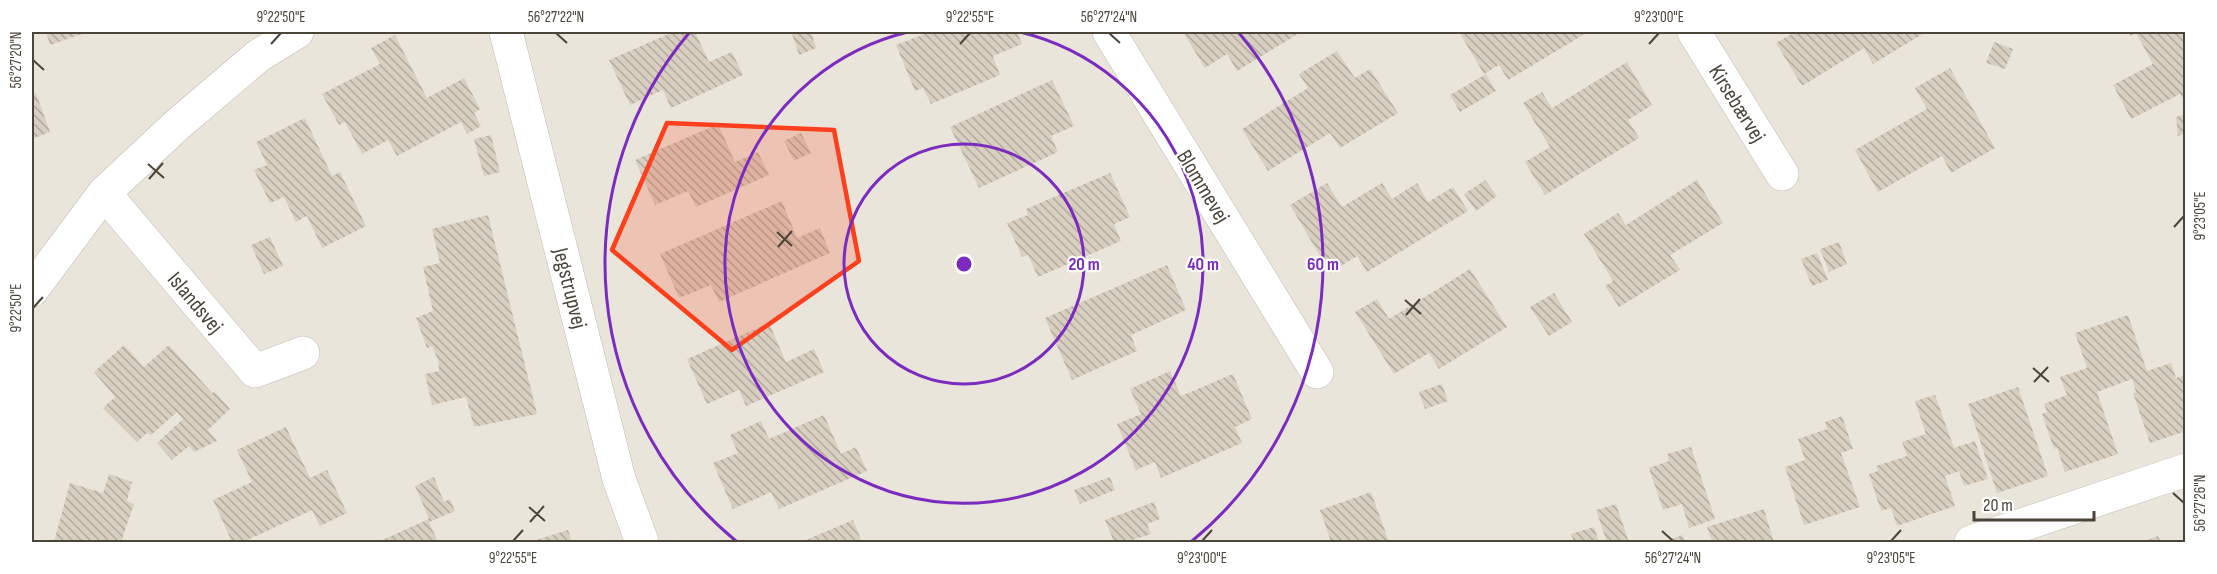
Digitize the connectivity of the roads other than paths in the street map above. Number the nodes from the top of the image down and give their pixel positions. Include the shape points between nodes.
1 (297, 32) edge
2 (506, 32) edge
3 (1109, 32) edge
4 (1694, 32) edge
5 (1782, 174) dead end
6 (104, 194) junction
7 (32, 290) edge
8 (303, 353) dead end
9 (1317, 372) dead end
10 (2186, 470) edge
11 (642, 543) edge
12 (1971, 543) edge

1 - 6 street via 258,56
2 - 11 street, Jegstrupvej via 618,479
3 - 9 street, Blommevej
4 - 5 street, Kirsebærvej
6 - 7 street
6 - 8 street, Islandsvej via 255,371
10 - 12 street

